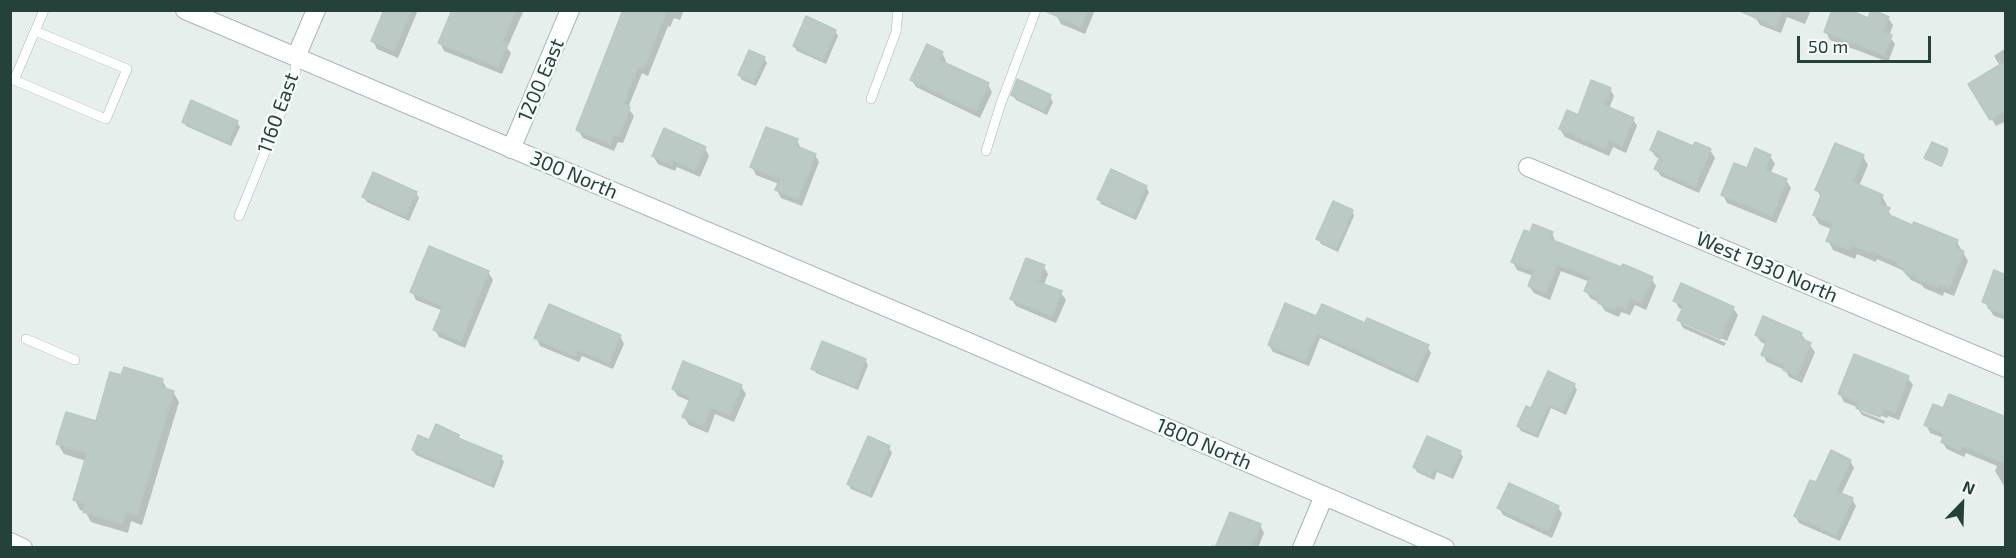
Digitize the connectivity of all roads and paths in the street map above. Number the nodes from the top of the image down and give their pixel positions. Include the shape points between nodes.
1 (44, 10) edge
2 (185, 10) edge
3 (316, 10) edge
4 (570, 10) edge
5 (898, 10) edge
6 (1036, 10) edge
7 (209, 15) edge
8 (35, 31) junction
9 (296, 57) junction
10 (871, 99) dead end
11 (511, 148) junction
12 (986, 151) dead end
13 (1528, 166) dead end
14 (239, 216) dead end
15 (26, 339) dead end
16 (963, 340) joint
17 (75, 360) dead end
18 (2006, 368) edge
19 (1324, 496) junction
20 (10, 542) edge
21 (23, 548) edge
22 (1302, 548) edge
23 (1445, 548) edge

1 - 8 lane
2 - 7 street, 300 North
3 - 9 street, 1160 East
4 - 11 street, 1200 East
5 - 10 lane via 896,32
6 - 12 lane
7 - 9 street, 300 North
8 - 8 lane via 14,80 106,119 127,69
9 - 11 street, 300 North
9 - 14 lane, 1160 East via 295,78
11 - 16 street, 300 North
13 - 18 street, West 1930 North
15 - 17 lane
16 - 19 street, 1800 North
19 - 22 street
19 - 23 street, 1800 North
20 - 21 street

